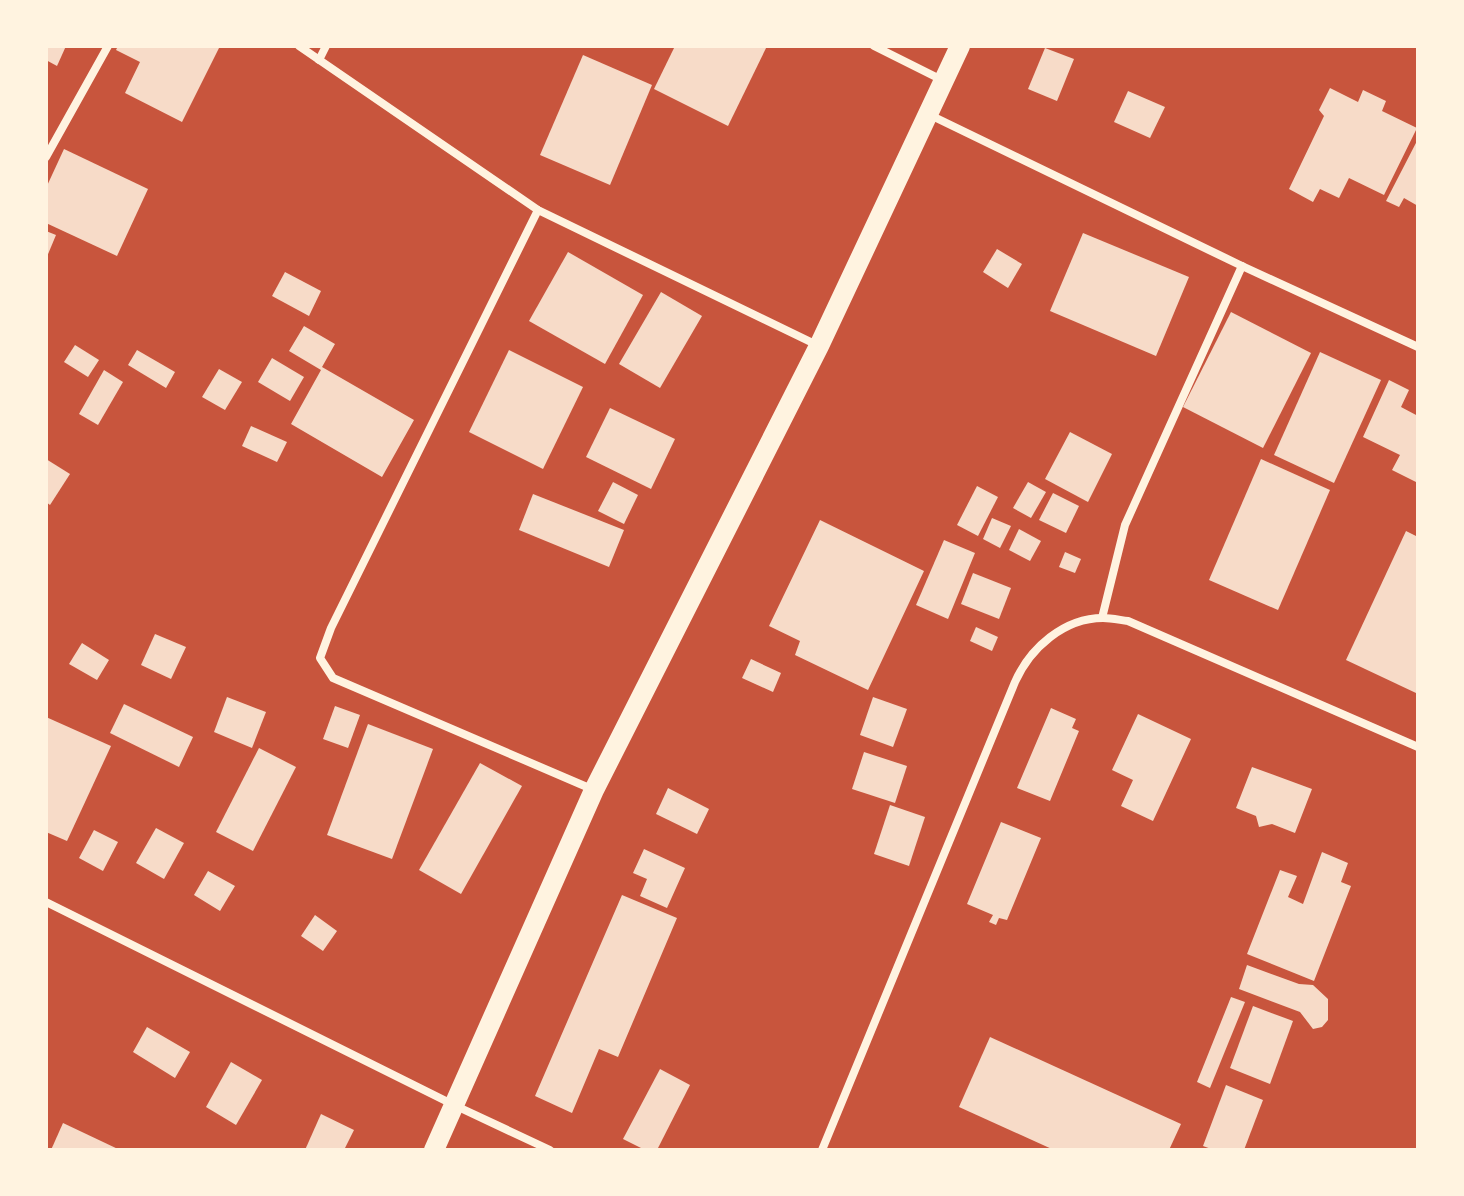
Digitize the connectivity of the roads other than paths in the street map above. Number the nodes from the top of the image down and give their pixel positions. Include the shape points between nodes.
1 (108, 46) edge
2 (299, 46) edge
3 (326, 46) edge
4 (874, 46) edge
5 (960, 46) edge
6 (319, 60) junction
7 (944, 81) junction
8 (929, 115) junction
9 (46, 157) edge
10 (538, 210) junction
11 (1242, 266) junction
12 (819, 346) junction
13 (1418, 347) edge
14 (1102, 618) junction
15 (1418, 747) edge
16 (594, 790) junction
17 (46, 902) edge
18 (454, 1105) junction
19 (434, 1150) edge
20 (550, 1150) edge
21 (822, 1150) edge

1 - 9 street
2 - 6 street
3 - 6 street
4 - 7 street
5 - 7 main road
6 - 10 street
7 - 8 main road
8 - 11 street
8 - 12 main road
10 - 12 street
10 - 16 street via 320,658 333,678
11 - 13 street
11 - 14 street via 1125,525
12 - 16 main road
14 - 15 street via 1128,621
14 - 21 street via 1077,622 1053,635 1023,665
16 - 18 main road
17 - 18 street
18 - 19 main road
18 - 20 street

